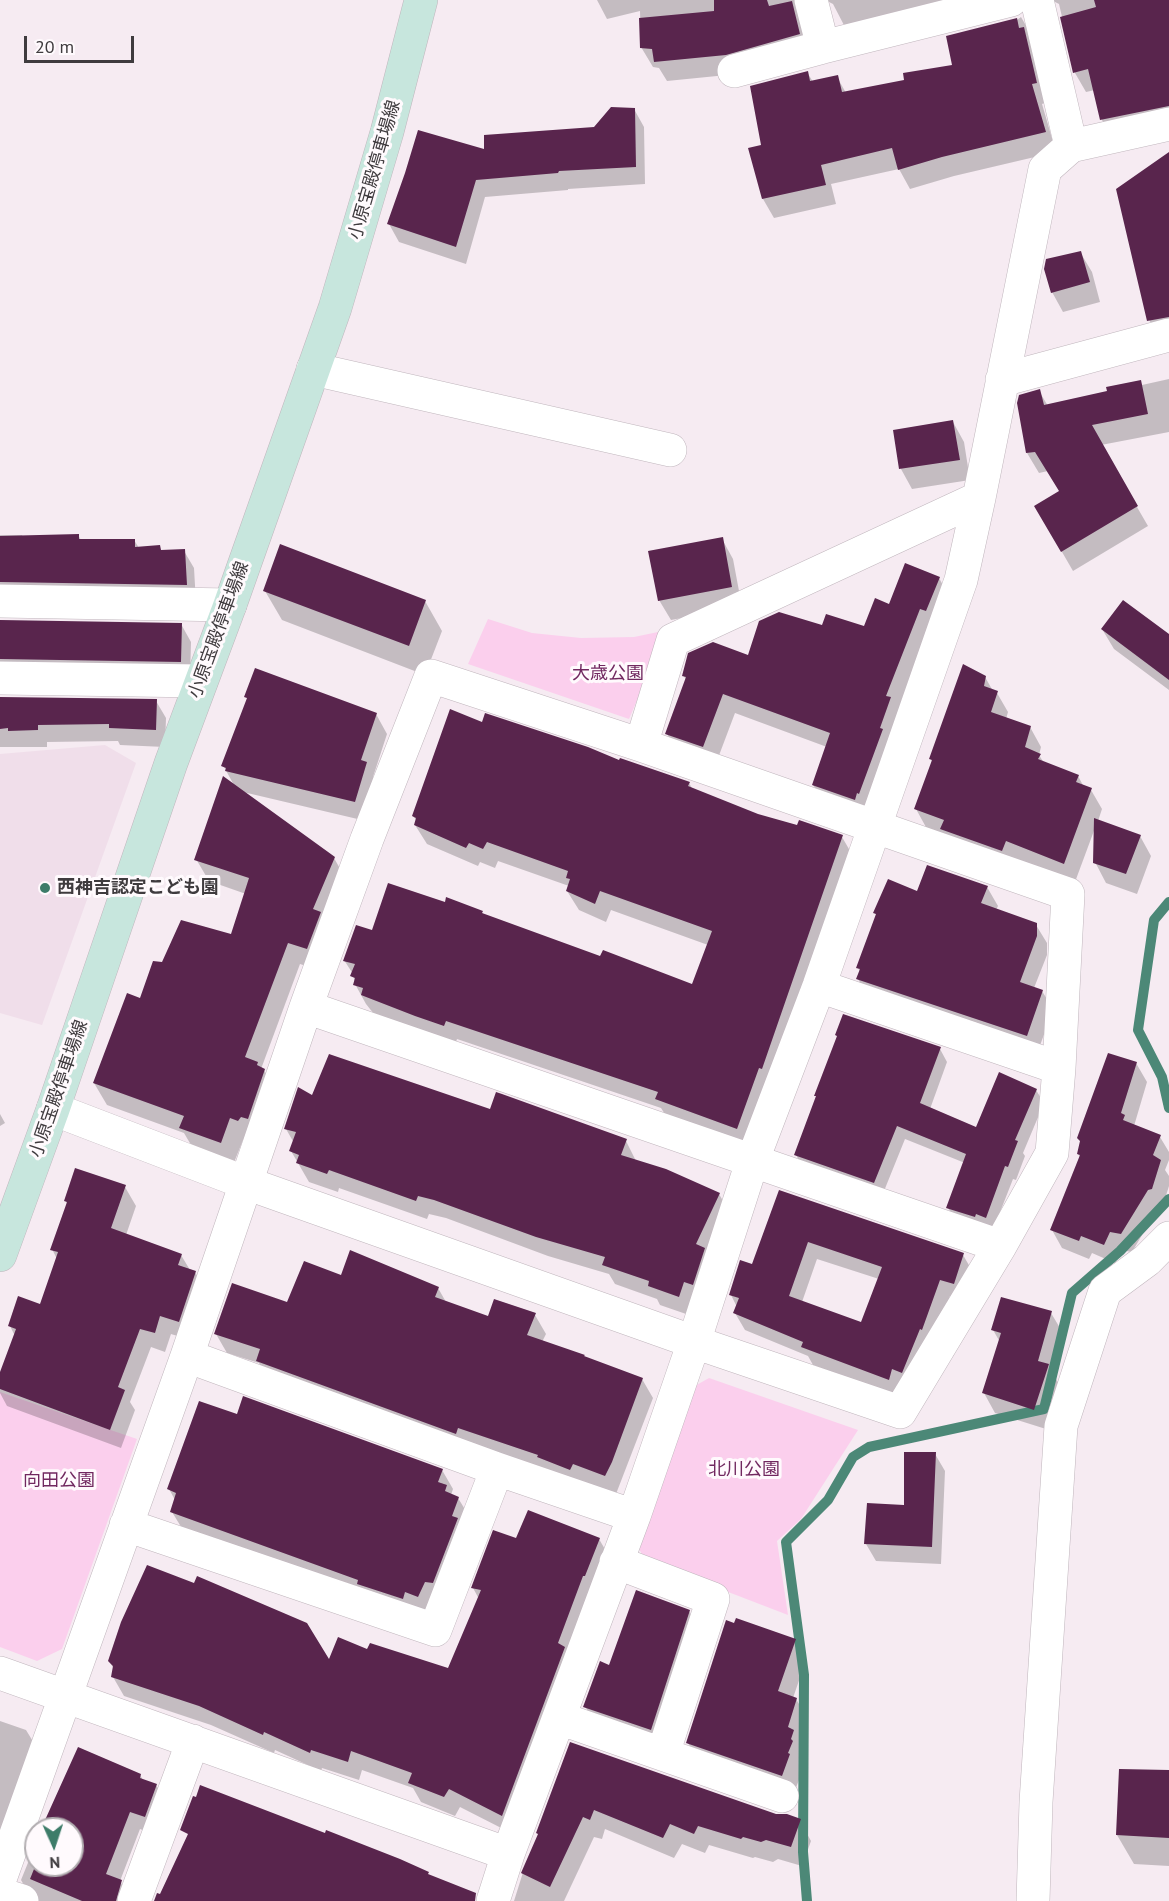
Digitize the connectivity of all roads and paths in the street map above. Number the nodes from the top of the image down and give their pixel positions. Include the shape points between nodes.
1 (422, 0) edge
2 (811, 0) edge
3 (1011, 0) edge
4 (1037, 0) edge
5 (823, 47) junction
6 (734, 71) dead end
7 (1166, 130) edge
8 (1071, 146) junction
9 (1169, 335) edge
10 (313, 369) junction
11 (1002, 380) junction
12 (670, 450) dead end
13 (979, 498) junction
14 (0, 601) edge
15 (230, 605) junction
16 (0, 678) edge
17 (201, 681) junction
18 (641, 745) junction
19 (876, 826) junction
20 (819, 986) junction
21 (306, 1007) junction
22 (1059, 1068) junction
23 (53, 1109) junction
24 (752, 1162) junction
25 (246, 1183) junction
26 (1169, 1239) edge
27 (1000, 1246) junction
28 (0, 1255) edge
29 (694, 1342) junction
30 (187, 1356) junction
31 (497, 1469) junction
32 (634, 1516) junction
33 (126, 1525) junction
34 (616, 1562) junction
35 (0, 1673) edge
36 (65, 1696) junction
37 (558, 1718) junction
38 (193, 1741) junction
39 (663, 1754) junction
40 (782, 1796) dead end
41 (508, 1854) junction
42 (0, 1879) edge
43 (0, 1894) edge
44 (22, 1901) edge
45 (134, 1901) edge
46 (493, 1901) edge
47 (1032, 1901) edge

1 - 10 main road, 小原宝殿停車場線 via 387,132
2 - 5 street
3 - 5 street
4 - 8 street
5 - 6 street
7 - 8 street
8 - 11 street via 1045,169
9 - 11 street
10 - 12 street
10 - 15 main road, 小原宝殿停車場線
11 - 13 street
13 - 18 street via 673,640
13 - 19 street via 961,580
14 - 15 street
15 - 17 main road, 小原宝殿停車場線
16 - 17 street
17 - 23 main road, 小原宝殿停車場線
18 - 19 street
18 - 21 street via 431,676
19 - 20 street
19 - 22 street via 1068,894
20 - 22 street
20 - 24 street
21 - 24 street
21 - 25 street
22 - 27 street via 1052,1153
23 - 25 street
23 - 28 main road, 小原宝殿停車場線
24 - 27 street
24 - 29 street
25 - 29 street
25 - 30 street
26 - 47 street via 1105,1292 1061,1426
27 - 29 street via 900,1412
29 - 32 street
30 - 31 street
30 - 33 street
31 - 32 street
31 - 33 street via 435,1630
32 - 34 street
33 - 36 street
34 - 37 street
34 - 39 street via 713,1599
35 - 36 street
36 - 38 street
36 - 42 street
37 - 39 street
37 - 41 street
38 - 41 street
38 - 45 street
39 - 40 street
41 - 46 street
43 - 44 street

